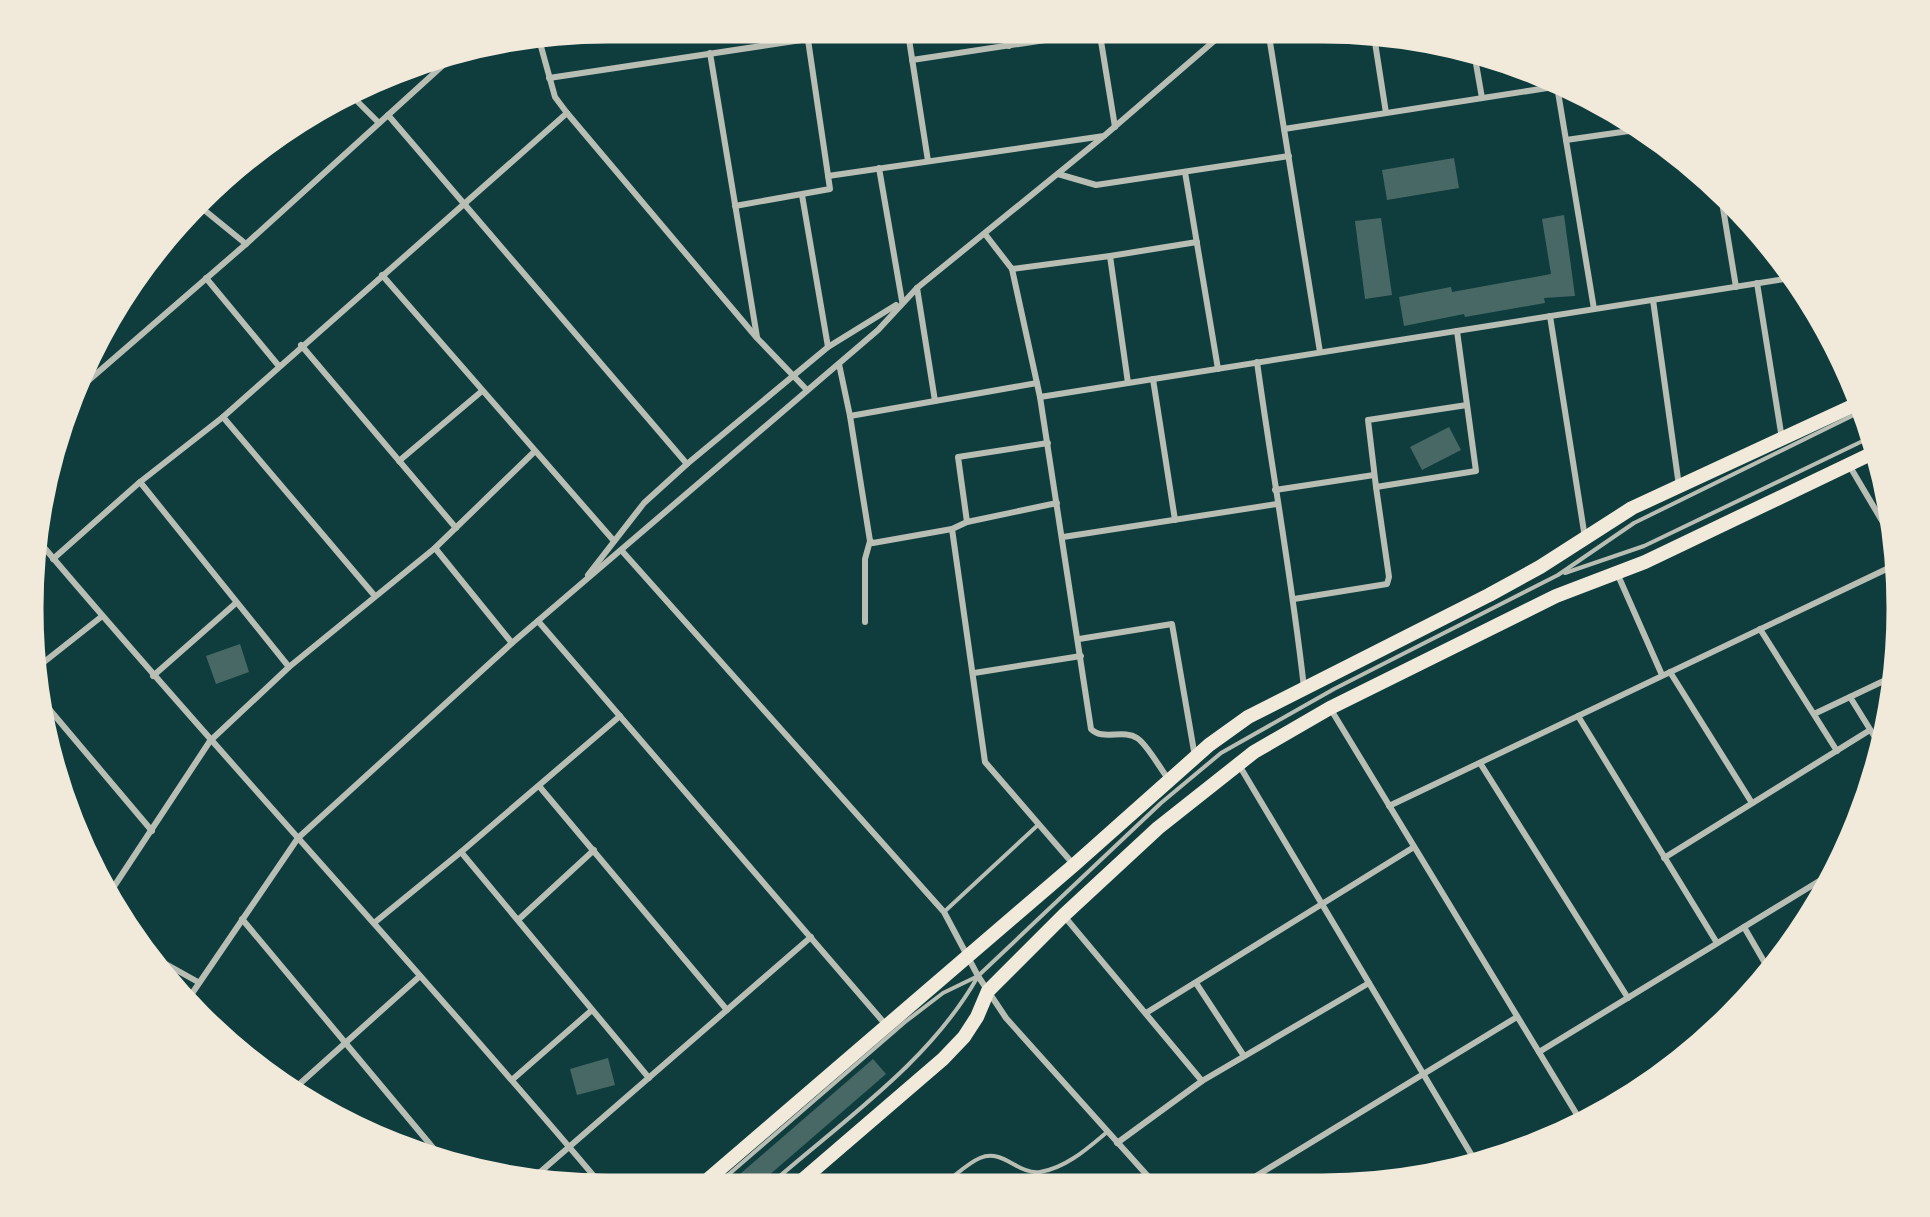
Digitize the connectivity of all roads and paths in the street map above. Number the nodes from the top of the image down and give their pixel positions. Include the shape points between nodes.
1 (773, 42) edge
2 (808, 42) edge
3 (909, 42) edge
4 (1008, 42) edge
5 (1034, 42) edge
6 (1102, 42) edge
7 (1210, 42) edge
8 (1270, 42) edge
9 (1375, 45) edge
10 (541, 46) edge
11 (1009, 46) junction
12 (710, 53) junction
13 (912, 60) junction
14 (1476, 63) edge
15 (440, 68) edge
16 (549, 78) junction
17 (1545, 88) edge
18 (1559, 94) edge
19 (1482, 98) junction
20 (357, 101) edge
21 (567, 113) junction
22 (1386, 113) junction
23 (388, 115) junction
24 (379, 123) junction
25 (1115, 127) junction
26 (1284, 129) junction
27 (1627, 131) edge
28 (1104, 136) junction
29 (1566, 140) junction
30 (1289, 156) junction
31 (928, 161) junction
32 (879, 168) junction
33 (1185, 172) junction
34 (1058, 174) junction
35 (828, 176) junction
36 (802, 195) junction
37 (465, 201) junction
38 (735, 206) junction
39 (1723, 209) edge
40 (205, 211) edge
41 (985, 234) junction
42 (1197, 242) junction
43 (246, 244) junction
44 (1110, 256) junction
45 (1012, 269) junction
46 (382, 275) junction
47 (206, 278) junction
48 (1782, 279) edge
49 (1757, 283) junction
50 (1736, 286) junction
51 (917, 288) junction
52 (1653, 300) junction
53 (902, 301) junction
54 (1594, 309) junction
55 (1550, 316) junction
56 (1457, 331) junction
57 (757, 338) junction
58 (301, 345) junction
59 (828, 347) junction
60 (1320, 352) junction
61 (1257, 362) junction
62 (839, 364) junction
63 (278, 365) junction
64 (1218, 369) junction
65 (791, 375) junction
66 (91, 378) edge
67 (1153, 379) junction
68 (1037, 383) junction
69 (1128, 383) junction
70 (806, 389) junction
71 (482, 391) junction
72 (1040, 397) junction
73 (935, 401) junction
74 (1467, 405) junction
75 (1851, 407) edge
76 (1854, 415) edge
77 (850, 416) junction
78 (223, 417) junction
79 (1782, 439) junction
80 (1863, 441) edge
81 (1048, 443) junction
82 (534, 452) junction
83 (1867, 456) edge
84 (399, 461) junction
85 (687, 464) junction
86 (1848, 464) junction
87 (1374, 475) junction
88 (140, 482) junction
89 (1679, 486) junction
90 (1376, 487) junction
91 (1275, 490) junction
92 (1057, 503) junction
93 (1277, 504) junction
94 (1880, 518) edge
95 (1175, 520) junction
96 (967, 522) junction
97 (456, 528) junction
98 (952, 529) junction
99 (1063, 537) junction
100 (1585, 540) junction
101 (614, 541) junction
102 (870, 541) junction
103 (435, 548) junction
104 (45, 549) edge
105 (622, 551) junction
106 (53, 559) junction
107 (1887, 568) edge
108 (1616, 572) junction
109 (1558, 575) junction
110 (583, 582) junction
111 (374, 595) junction
112 (1294, 599) junction
113 (236, 603) junction
114 (101, 617) junction
115 (538, 621) junction
116 (865, 622) dead end
117 (1760, 628) junction
118 (1078, 639) junction
119 (512, 644) junction
120 (1081, 656) junction
121 (45, 661) edge
122 (289, 667) junction
123 (1670, 672) junction
124 (974, 673) junction
125 (1662, 675) junction
126 (153, 676) junction
127 (1883, 681) edge
128 (1304, 689) junction
129 (1850, 697) junction
130 (1329, 708) junction
131 (52, 712) edge
132 (1814, 714) junction
133 (620, 716) junction
134 (1578, 716) junction
135 (1870, 730) junction
136 (1873, 735) edge
137 (210, 741) junction
138 (1837, 751) junction
139 (1196, 758) junction
140 (1480, 763) junction
141 (1238, 764) junction
142 (1169, 781) junction
143 (540, 786) junction
144 (1752, 803) junction
145 (1389, 806) junction
146 (1039, 824) junction
147 (152, 831) junction
148 (298, 838) junction
149 (1414, 847) junction
150 (594, 850) junction
151 (461, 852) junction
152 (1665, 858) junction
153 (1074, 865) junction
154 (1817, 882) edge
155 (115, 886) edge
156 (1322, 904) junction
157 (944, 912) junction
158 (1064, 915) junction
159 (242, 919) junction
160 (518, 920) junction
161 (374, 923) junction
162 (1744, 927) junction
163 (811, 938) junction
164 (1717, 944) junction
165 (969, 955) junction
166 (1764, 961) edge
167 (169, 965) edge
168 (420, 976) junction
169 (978, 976) junction
170 (198, 982) junction
171 (1196, 983) junction
172 (1369, 983) junction
173 (988, 991) junction
174 (192, 992) edge
175 (1628, 998) junction
176 (592, 1010) junction
177 (727, 1010) junction
178 (1146, 1013) junction
179 (1517, 1017) junction
180 (886, 1025) junction
181 (345, 1044) junction
182 (1539, 1052) junction
183 (1244, 1056) junction
184 (1423, 1074) junction
185 (649, 1078) junction
186 (513, 1079) junction
187 (1202, 1081) junction
188 (300, 1084) edge
189 (1577, 1114) edge
190 (1107, 1132) junction
191 (1117, 1143) junction
192 (433, 1147) edge
193 (570, 1147) junction
194 (1472, 1155) edge
195 (542, 1171) edge
196 (593, 1175) edge
197 (713, 1175) edge
198 (728, 1175) edge
199 (781, 1175) edge
200 (808, 1175) edge
201 (956, 1175) edge
202 (1147, 1175) edge
203 (1258, 1175) edge

1 - 12 street
2 - 35 street
3 - 13 street
4 - 11 street
5 - 11 street
6 - 25 street
7 - 25 street
8 - 26 street
9 - 22 street
10 - 16 street
11 - 13 street
12 - 16 street
12 - 38 street
13 - 31 street
14 - 19 street
15 - 23 street
16 - 21 street via 555,97
17 - 19 street
18 - 29 street
19 - 22 street
20 - 24 street
21 - 37 street
21 - 57 street
22 - 26 street
23 - 24 street
23 - 37 street
24 - 43 street
25 - 28 street
26 - 30 street
27 - 29 street
28 - 31 street
28 - 34 street
29 - 54 street
30 - 33 street
30 - 60 street
31 - 32 street
32 - 35 street
32 - 53 street
33 - 34 street via 1096,185
33 - 42 street
34 - 41 street
35 - 36 street via 829,190
36 - 38 street
36 - 59 street
37 - 46 street
37 - 85 street
38 - 57 street
39 - 50 street
40 - 43 street
41 - 45 street
41 - 51 street
42 - 44 street
42 - 64 street
43 - 47 street
44 - 45 street
44 - 69 street
45 - 68 street
46 - 58 street
46 - 71 street
47 - 63 street
47 - 66 street
48 - 49 street
49 - 50 street
49 - 79 street
50 - 52 street
51 - 53 street
51 - 73 street
52 - 54 street
52 - 89 street
53 - 59 street
53 - 62 street via 878,330
54 - 55 street
55 - 56 street
55 - 100 street
56 - 60 street
56 - 74 street
57 - 65 street
58 - 63 street
58 - 84 street
59 - 65 street
60 - 61 street
61 - 64 street
61 - 91 street
62 - 70 street
62 - 77 street
63 - 78 street
64 - 67 street
65 - 70 street
65 - 85 street
67 - 69 street
67 - 95 street
68 - 72 street
68 - 73 street
69 - 72 street
70 - 105 street
71 - 82 street
71 - 84 street
72 - 81 street
73 - 77 street
74 - 87 street via 1368,420
74 - 90 street via 1476,471
75 - 79 main road
76 - 109 lane via 1634,523
77 - 102 street
78 - 88 street
78 - 111 street
79 - 89 main road
80 - 109 lane via 1644,546
81 - 92 street
81 - 96 street via 958,457
82 - 97 street
82 - 101 street
83 - 86 main road
84 - 97 street
85 - 101 street via 644,503
86 - 94 street
86 - 108 main road via 1645,562
87 - 90 street
87 - 91 street
88 - 106 street
88 - 113 street
89 - 100 main road via 1632,508
90 - 112 street via 1387,584
91 - 93 street
92 - 96 street
92 - 99 street
93 - 95 street
93 - 112 street
95 - 99 street
96 - 98 street
97 - 103 street
98 - 102 street
98 - 124 street
99 - 118 street
100 - 128 main road via 1489,596
101 - 110 street
102 - 116 street via 865,559
103 - 111 street
103 - 119 street
104 - 106 street
105 - 110 street
105 - 157 street
106 - 114 street
107 - 117 street
108 - 125 street
108 - 130 main road via 1556,596
109 - 169 lane via 1324,694 1221,753 1161,803
110 - 115 street
111 - 122 street
112 - 128 street
113 - 122 street
113 - 126 street
114 - 121 street
114 - 126 street
115 - 119 street
115 - 133 street
117 - 123 street
117 - 132 street
118 - 120 street
118 - 139 street via 1172,624
119 - 148 street
120 - 124 street
120 - 142 street via 1091,729 1101,735 1121,733 1138,738
122 - 137 street
123 - 125 street
123 - 144 street
124 - 146 street via 985,762
125 - 134 street
126 - 137 street
127 - 129 street
128 - 139 main road via 1248,717
129 - 132 street
129 - 135 street
130 - 141 main road
130 - 145 street
131 - 147 street
132 - 138 street
133 - 143 street
133 - 163 street
134 - 140 street
134 - 152 street
135 - 136 street
135 - 138 street
137 - 147 street
137 - 148 street
138 - 144 street
139 - 142 main road
140 - 145 street
140 - 175 street
141 - 156 street
141 - 158 main road via 1158,828
142 - 153 main road
143 - 150 street
143 - 151 street
144 - 152 street
145 - 149 street
146 - 153 street
146 - 157 lane
147 - 155 street
148 - 159 street
148 - 161 street
149 - 156 street
149 - 179 street
150 - 160 street
150 - 177 street
151 - 160 street
151 - 161 street
152 - 164 street
153 - 165 main road
154 - 162 street
156 - 171 street
156 - 172 street
157 - 165 street
158 - 173 main road
158 - 178 street
159 - 170 street
159 - 181 street
160 - 176 street
161 - 168 street
162 - 164 street
162 - 166 street
163 - 177 street
163 - 180 street
164 - 175 street
165 - 169 street
165 - 180 main road
167 - 170 street
168 - 181 street
168 - 186 street
169 - 173 street
169 - 198 lane via 943,993 905,1022
169 - 199 lane via 926,1049
170 - 174 street
171 - 178 street
171 - 183 street
172 - 183 street
172 - 184 street
173 - 190 street via 1006,1018
173 - 200 main road via 964,1037 943,1059
175 - 182 street
176 - 185 street
176 - 186 street
177 - 185 street
178 - 187 street
179 - 182 street
179 - 184 street
180 - 197 main road
181 - 188 street
181 - 192 street
182 - 189 street
183 - 187 street
184 - 194 street
184 - 203 street
185 - 193 street
186 - 193 street
187 - 191 street
190 - 191 street
190 - 201 lane via 1061,1166 1038,1172 1022,1170 998,1156 980,1158
191 - 202 street
193 - 195 street
193 - 196 street

